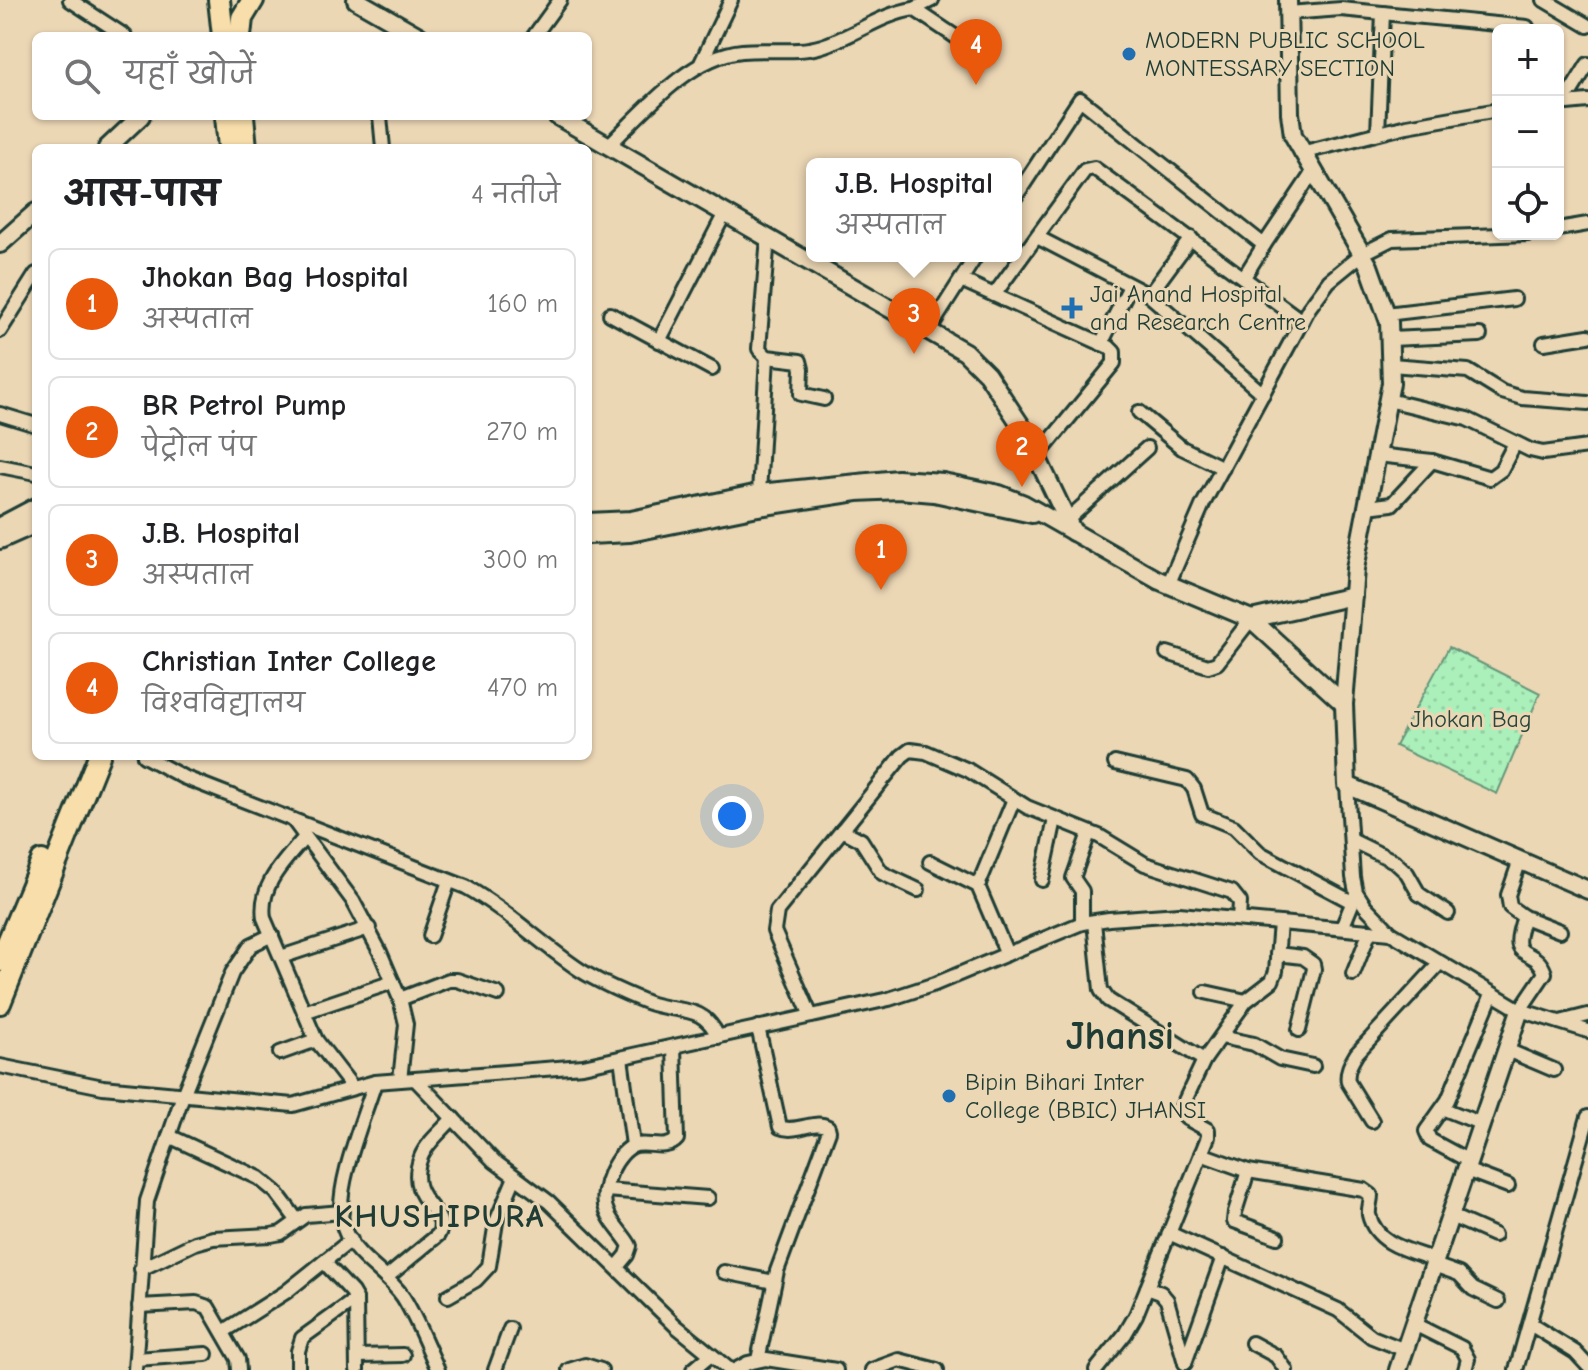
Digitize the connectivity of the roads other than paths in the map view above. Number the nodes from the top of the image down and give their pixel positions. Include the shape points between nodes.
1 (70, 0) edge
2 (219, 0) edge
3 (253, 0) edge
4 (356, 0) edge
5 (560, 0) edge
6 (731, 0) edge
7 (932, 0) edge
8 (1402, 0) edge
9 (1544, 0) edge
10 (1288, 6) edge
11 (914, 9) junction
12 (1383, 13) junction
13 (1400, 14) junction
14 (1498, 24) edge
15 (1588, 26) edge
16 (119, 32) edge
17 (223, 32) edge
18 (240, 32) edge
19 (412, 32) edge
20 (537, 32) edge
21 (959, 39) dead end
22 (701, 63) junction
23 (1588, 64) edge
24 (1588, 92) edge
25 (1563, 96) edge
26 (1564, 100) edge
27 (1588, 101) edge
28 (1573, 103) junction
29 (1492, 111) edge
30 (137, 120) edge
31 (239, 120) edge
32 (241, 120) edge
33 (380, 120) edge
34 (564, 120) edge
35 (125, 132) junction
36 (1378, 133) junction
37 (112, 144) edge
38 (118, 144) edge
39 (230, 144) edge
40 (245, 144) edge
41 (383, 144) edge
42 (608, 146) junction
43 (1301, 153) junction
44 (1313, 172) junction
45 (1022, 187) edge
46 (725, 213) junction
47 (32, 216) edge
48 (1588, 224) edge
49 (1564, 228) edge
50 (1492, 235) edge
51 (768, 237) junction
52 (1037, 237) junction
53 (1191, 238) junction
54 (0, 244) edge
55 (1264, 245) junction
56 (1362, 254) junction
57 (1022, 257) edge
58 (806, 259) edge
59 (811, 262) edge
60 (972, 262) edge
61 (1018, 262) edge
62 (1244, 277) junction
63 (32, 280) edge
64 (961, 280) junction
65 (1130, 286) junction
66 (994, 295) junction
67 (1149, 295) junction
68 (1514, 299) dead end
69 (610, 314) dead end
70 (1386, 314) junction
71 (1302, 321) junction
72 (929, 330) junction
73 (0, 331) edge
74 (1480, 335) dead end
75 (1588, 336) edge
76 (1390, 339) junction
77 (659, 341) junction
78 (1544, 343) dead end
79 (1101, 344) junction
80 (767, 357) junction
81 (1391, 365) junction
82 (712, 369) dead end
83 (1263, 394) junction
84 (824, 399) dead end
85 (1388, 400) junction
86 (1588, 403) edge
87 (1139, 412) dead end
88 (0, 414) edge
89 (32, 424) edge
90 (1515, 443) junction
91 (1588, 447) edge
92 (1147, 448) dead end
93 (1377, 455) junction
94 (1037, 457) junction
95 (1432, 461) junction
96 (0, 466) edge
97 (1223, 468) junction
98 (32, 472) edge
99 (759, 493) junction
100 (1367, 507) junction
101 (32, 509) edge
102 (1041, 515) junction
103 (592, 522) edge
104 (0, 526) edge
105 (32, 526) edge
106 (1069, 527) junction
107 (592, 535) edge
108 (0, 540) edge
109 (1168, 585) junction
110 (1353, 596) junction
111 (1251, 619) junction
112 (1167, 653) dead end
113 (1344, 704) junction
114 (84, 760) edge
115 (97, 760) edge
116 (151, 760) edge
117 (1115, 763) dead end
118 (1347, 785) junction
119 (1014, 799) junction
120 (1055, 819) junction
121 (293, 820) junction
122 (842, 830) junction
123 (1089, 833) junction
124 (305, 837) junction
125 (1351, 840) junction
126 (1520, 860) junction
127 (930, 862) dead end
128 (1042, 880) dead end
129 (449, 881) junction
130 (978, 886) junction
131 (918, 890) dead end
132 (1588, 890) edge
133 (1354, 897) junction
134 (1448, 913) dead end
135 (1524, 917) junction
136 (1239, 919) junction
137 (1088, 923) junction
138 (1280, 923) junction
139 (369, 928) junction
140 (1342, 928) junction
141 (1370, 931) junction
142 (1560, 931) dead end
143 (1391, 933) junction
144 (272, 935) junction
145 (430, 936) dead end
146 (1007, 954) junction
147 (1277, 954) junction
148 (281, 957) junction
149 (0, 961) edge
150 (1440, 963) junction
151 (1353, 974) dead end
152 (393, 982) junction
153 (1205, 992) dead end
154 (498, 994) dead end
155 (1492, 994) junction
156 (400, 999) junction
157 (1246, 1001) junction
158 (0, 1003) edge
159 (1520, 1010) junction
160 (304, 1012) junction
161 (1588, 1015) edge
162 (811, 1016) junction
163 (1560, 1022) junction
164 (758, 1027) junction
165 (1299, 1030) dead end
166 (1588, 1031) edge
167 (718, 1037) junction
168 (1221, 1037) junction
169 (316, 1040) junction
170 (674, 1047) junction
171 (1507, 1050) junction
172 (280, 1053) dead end
173 (621, 1058) junction
174 (1204, 1060) junction
175 (0, 1066) edge
176 (1313, 1066) dead end
177 (1554, 1070) dead end
178 (400, 1080) junction
179 (416, 1080) junction
180 (375, 1082) junction
181 (353, 1088) junction
182 (183, 1095) junction
183 (1444, 1109) junction
184 (1588, 1117) edge
185 (453, 1118) junction
186 (1372, 1121) dead end
187 (1482, 1124) junction
188 (169, 1136) junction
189 (633, 1145) junction
190 (1201, 1154) junction
191 (1468, 1166) junction
192 (1248, 1171) junction
193 (515, 1177) junction
194 (1508, 1186) dead end
195 (606, 1190) junction
196 (708, 1198) dead end
197 (342, 1212) junction
198 (1451, 1216) junction
199 (297, 1220) junction
200 (1169, 1233) junction
201 (1494, 1235) dead end
202 (1277, 1237) dead end
203 (351, 1240) junction
204 (1223, 1257) junction
205 (324, 1262) junction
206 (1435, 1263) junction
207 (617, 1267) junction
208 (141, 1269) junction
209 (724, 1272) dead end
210 (386, 1278) junction
211 (774, 1282) junction
212 (1147, 1288) junction
213 (448, 1296) dead end
214 (356, 1299) junction
215 (1498, 1301) dead end
216 (139, 1306) junction
217 (1414, 1324) junction
218 (1530, 1324) junction
219 (510, 1329) dead end
220 (223, 1332) junction
221 (1252, 1343) dead end
222 (1405, 1350) junction
223 (206, 1354) dead end
224 (403, 1355) dead end
225 (711, 1355) junction
226 (357, 1356) junction
227 (758, 1360) junction
228 (135, 1364) edge
229 (1099, 1366) edge
230 (1186, 1366) edge
231 (1588, 1366) edge
232 (814, 1369) edge
233 (239, 1370) edge
234 (298, 1370) edge
235 (357, 1370) edge
236 (438, 1370) edge
237 (495, 1370) edge
238 (569, 1370) edge
239 (601, 1370) edge
240 (693, 1370) edge
241 (732, 1370) edge
242 (836, 1370) edge
243 (872, 1370) edge
244 (937, 1370) edge
245 (1114, 1370) edge
246 (1286, 1370) edge
247 (1398, 1370) edge
248 (1465, 1370) edge
249 (1516, 1370) edge

1 - 16 street
2 - 17 main road
3 - 18 main road
4 - 19 street
5 - 20 street
6 - 22 street
7 - 11 street
8 - 13 street
9 - 15 street
10 - 12 street
10 - 43 street via 1290,113
11 - 21 street
11 - 22 street via 820,47 743,51
12 - 13 street
12 - 36 street
13 - 14 street
22 - 42 street
23 - 25 street
24 - 28 street
26 - 28 street
27 - 28 street
29 - 36 street
30 - 35 street
31 - 39 main road
32 - 40 main road
33 - 41 street
34 - 42 street
35 - 37 street
35 - 38 street
36 - 43 street
42 - 46 street
43 - 44 street
44 - 55 street
44 - 56 street
45 - 55 street via 1080,99
46 - 51 street
46 - 77 street
47 - 54 street
48 - 49 street
50 - 56 street via 1403,238
51 - 58 street
51 - 80 street via 758,344
52 - 53 street via 1090,168 1100,170
52 - 57 street
52 - 65 street
53 - 62 street
53 - 67 street
55 - 62 street
56 - 70 street
56 - 71 street via 1329,281
59 - 72 street
60 - 64 street
61 - 66 street
62 - 71 street
63 - 73 street
64 - 66 street
64 - 72 street
65 - 67 street
65 - 79 street
66 - 79 street
67 - 83 street
68 - 70 street
69 - 77 street
70 - 76 street
71 - 83 street
72 - 94 street via 965,352 987,374
74 - 76 street
75 - 78 street
76 - 81 street
77 - 82 street
79 - 94 street via 1114,352 1114,363
80 - 84 street via 800,361 801,394
80 - 99 street
81 - 85 street
81 - 86 street via 1468,371 1522,398
83 - 97 street
85 - 90 street via 1467,419
85 - 93 street
87 - 97 street via 1182,448
88 - 89 street
90 - 91 street via 1543,453
90 - 95 street via 1501,470 1490,478
92 - 106 street
93 - 95 street
93 - 100 street
94 - 106 street
95 - 100 street via 1392,504
96 - 98 street
97 - 109 street
99 - 102 street via 920,480 999,494
99 - 103 street via 631,520
100 - 110 street
101 - 104 street
102 - 106 street
102 - 107 street via 899,490 857,492 630,533
105 - 108 street
106 - 109 street
109 - 111 street
110 - 111 street
110 - 113 street
111 - 112 street via 1217,663 1208,666
111 - 113 street
113 - 118 street
114 - 149 main road
115 - 158 main road
116 - 121 street
117 - 133 street via 1187,780 1202,814 1234,827 1260,853
118 - 125 street
118 - 126 street
119 - 120 street
119 - 122 street via 968,770 910,750
119 - 130 street
120 - 123 street
120 - 128 street
121 - 124 street
121 - 129 street
122 - 131 street via 861,840 882,873
122 - 162 street via 777,911 774,922
123 - 136 street via 1157,870 1232,892 1240,902
123 - 137 street via 1073,878 1082,891
124 - 139 street
124 - 144 street via 264,894 264,918
125 - 133 street
125 - 134 street via 1394,861 1419,894
126 - 132 street
126 - 135 street via 1508,902
127 - 130 street
129 - 145 street
129 - 167 street via 495,904 593,978 660,1007 704,1016
130 - 146 street
133 - 140 street
133 - 143 street
135 - 142 street
135 - 159 street via 1517,944 1545,973
136 - 137 street via 1179,914
136 - 138 street
137 - 146 street
137 - 174 street via 1101,990 1108,1000
138 - 140 street
138 - 147 street
139 - 148 street
139 - 152 street
140 - 141 street
141 - 143 street
141 - 151 street
143 - 150 street
144 - 148 street
144 - 182 street via 251,945 232,973
146 - 162 street via 889,999
147 - 157 street via 1272,981
147 - 165 street via 1303,957 1313,964
148 - 160 street
150 - 155 street
150 - 186 street via 1350,1064 1348,1082
152 - 156 street
152 - 160 street
153 - 157 street
154 - 156 street via 449,980
155 - 159 street
155 - 183 street
156 - 178 street via 406,1024
157 - 168 street
159 - 163 street
159 - 171 street
160 - 169 street
161 - 163 street
162 - 164 street
163 - 166 street
164 - 167 street
164 - 211 street via 780,1127 820,1123 829,1131
167 - 170 street
168 - 174 street
168 - 176 street
169 - 172 street
169 - 181 street
170 - 173 street
170 - 189 street via 677,1139 668,1145
171 - 177 street
171 - 187 street
173 - 179 street
173 - 189 street
174 - 190 street via 1182,1107 1186,1118 1208,1130
175 - 182 street via 103,1087
178 - 179 street
178 - 180 street
179 - 185 street
180 - 181 street
180 - 197 street via 346,1173
181 - 182 street via 293,1105
182 - 188 street
183 - 187 street
183 - 191 street via 1426,1136
184 - 218 street
185 - 193 street
185 - 210 street via 422,1154 417,1180 442,1229
187 - 191 street
188 - 199 street via 259,1178
188 - 208 street via 147,1201
189 - 195 street via 623,1152
190 - 192 street
190 - 200 street
191 - 194 street
191 - 198 street
192 - 202 street via 1234,1221
192 - 206 street via 1364,1190 1371,1195 1372,1223 1388,1242
193 - 207 street
193 - 213 street via 496,1222 489,1266
195 - 196 street
195 - 207 street via 608,1214 630,1246
197 - 199 street
197 - 203 street
198 - 201 street
198 - 206 street
199 - 208 street via 281,1233 195,1243
200 - 204 street
200 - 212 street
203 - 205 street
203 - 210 street
204 - 222 street via 1338,1310 1372,1337
204 - 230 street
205 - 214 street
205 - 220 street
206 - 215 street
206 - 217 street
207 - 225 street
208 - 216 street
209 - 211 street
210 - 236 street via 404,1298
211 - 227 street
212 - 229 street via 1125,1334
212 - 230 street via 1167,1300
214 - 226 street
214 - 234 street via 302,1338
216 - 220 street via 203,1303
216 - 228 street
217 - 222 street
217 - 248 street via 1462,1348 1468,1359
218 - 231 street
218 - 249 street
219 - 237 street
220 - 233 street
221 - 246 street via 1276,1356
222 - 247 street
223 - 228 street
224 - 226 street
225 - 240 street
225 - 241 street
226 - 235 street
227 - 232 street
227 - 241 street
229 - 245 street
232 - 242 street
238 - 239 street via 585,1365
243 - 244 street via 899,1360

